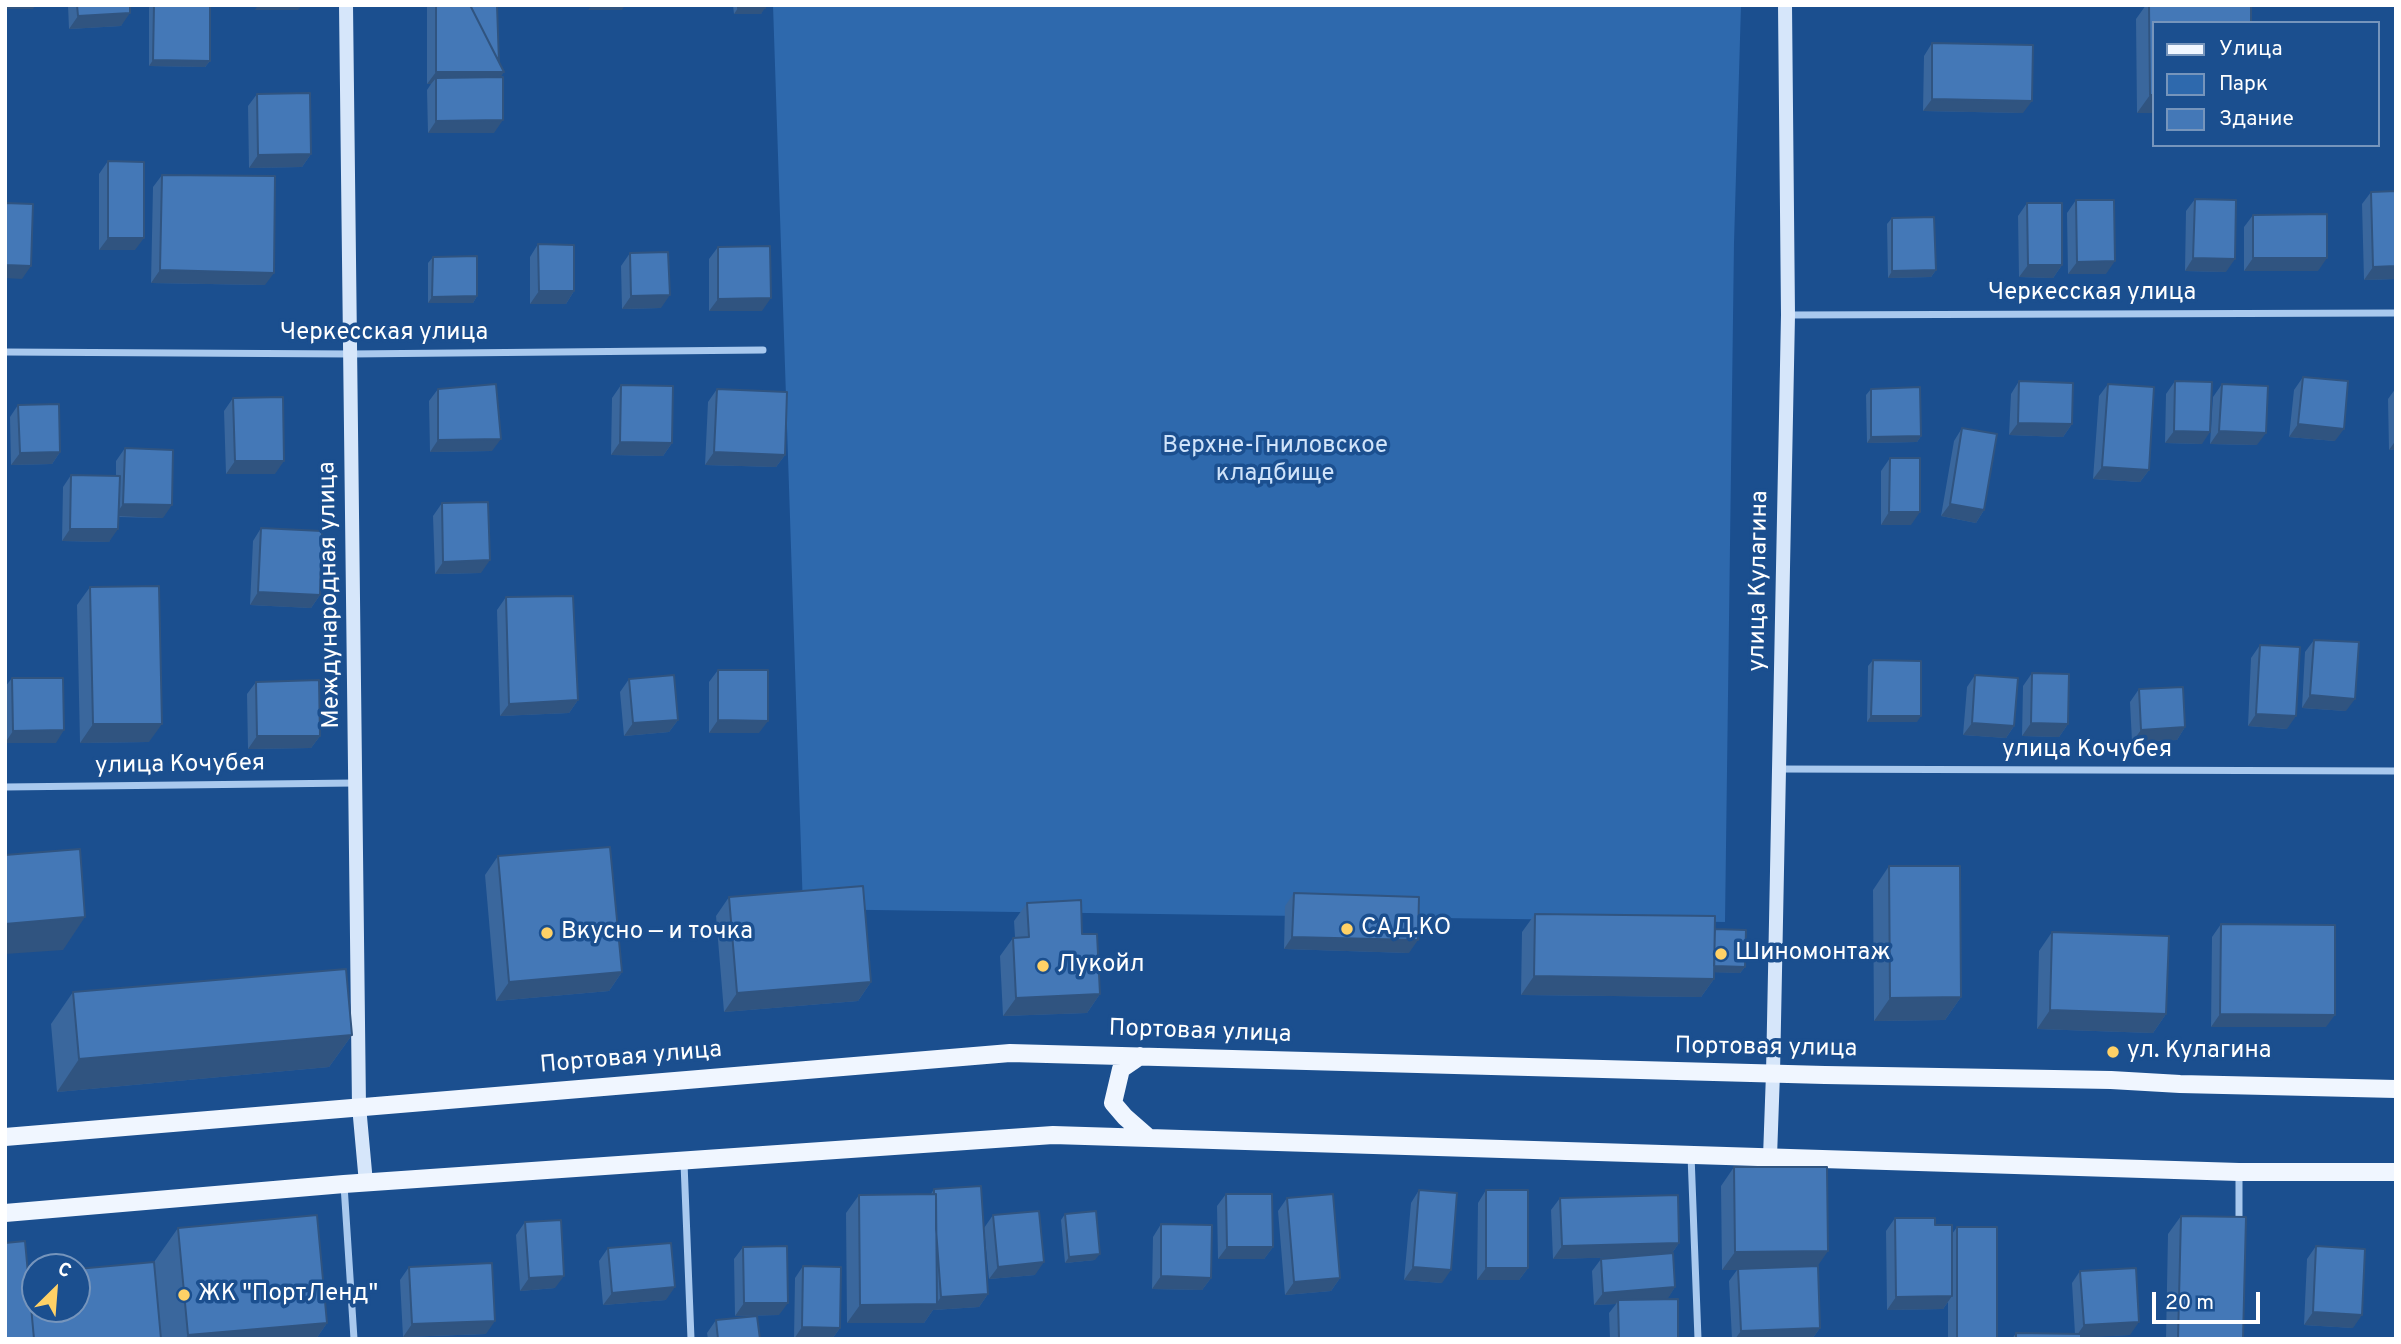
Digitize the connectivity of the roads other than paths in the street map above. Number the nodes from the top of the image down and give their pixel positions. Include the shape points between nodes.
1 (346, 5) edge
2 (1786, 5) edge
3 (2396, 313) edge
4 (1788, 315) junction
5 (763, 350) dead end
6 (5, 352) edge
7 (351, 354) junction
8 (1779, 769) junction
9 (2396, 771) edge
10 (356, 783) junction
11 (5, 788) edge
12 (1140, 1056) junction
13 (1773, 1073) junction
14 (2396, 1089) edge
15 (359, 1106) junction
16 (5, 1136) edge
17 (1149, 1138) junction
18 (1691, 1155) junction
19 (1770, 1157) junction
20 (684, 1162) junction
21 (2239, 1172) junction
22 (2396, 1172) edge
23 (366, 1183) junction
24 (344, 1184) junction
25 (5, 1213) edge
26 (2239, 1227) edge
27 (354, 1339) edge
28 (691, 1339) edge
29 (1699, 1339) edge

1 - 7 main road, Международная улица
2 - 4 main road, улица Кулагина
3 - 4 street, Черкесская улица
4 - 8 main road, улица Кулагина
5 - 7 street, Черкесская улица
6 - 7 street, Черкесская улица
7 - 10 main road, Международная улица
8 - 9 street, улица Кочубея
8 - 13 main road, улица Кулагина
10 - 11 street, улица Кочубея
10 - 15 main road, Международная улица
12 - 13 main road, Портовая улица
12 - 15 main road, Портовая улица via 1010,1053
12 - 17 main road via 1121,1069 1113,1103
13 - 14 main road, Портовая улица
13 - 19 main road, улица Кулагина
15 - 16 main road, Портовая улица
15 - 23 main road, Международная улица
17 - 18 main road
17 - 20 main road via 1053,1135
18 - 19 main road
18 - 29 street
19 - 21 main road
20 - 23 main road
20 - 28 street
21 - 22 main road
21 - 26 street
23 - 24 main road
24 - 25 main road
24 - 27 street

